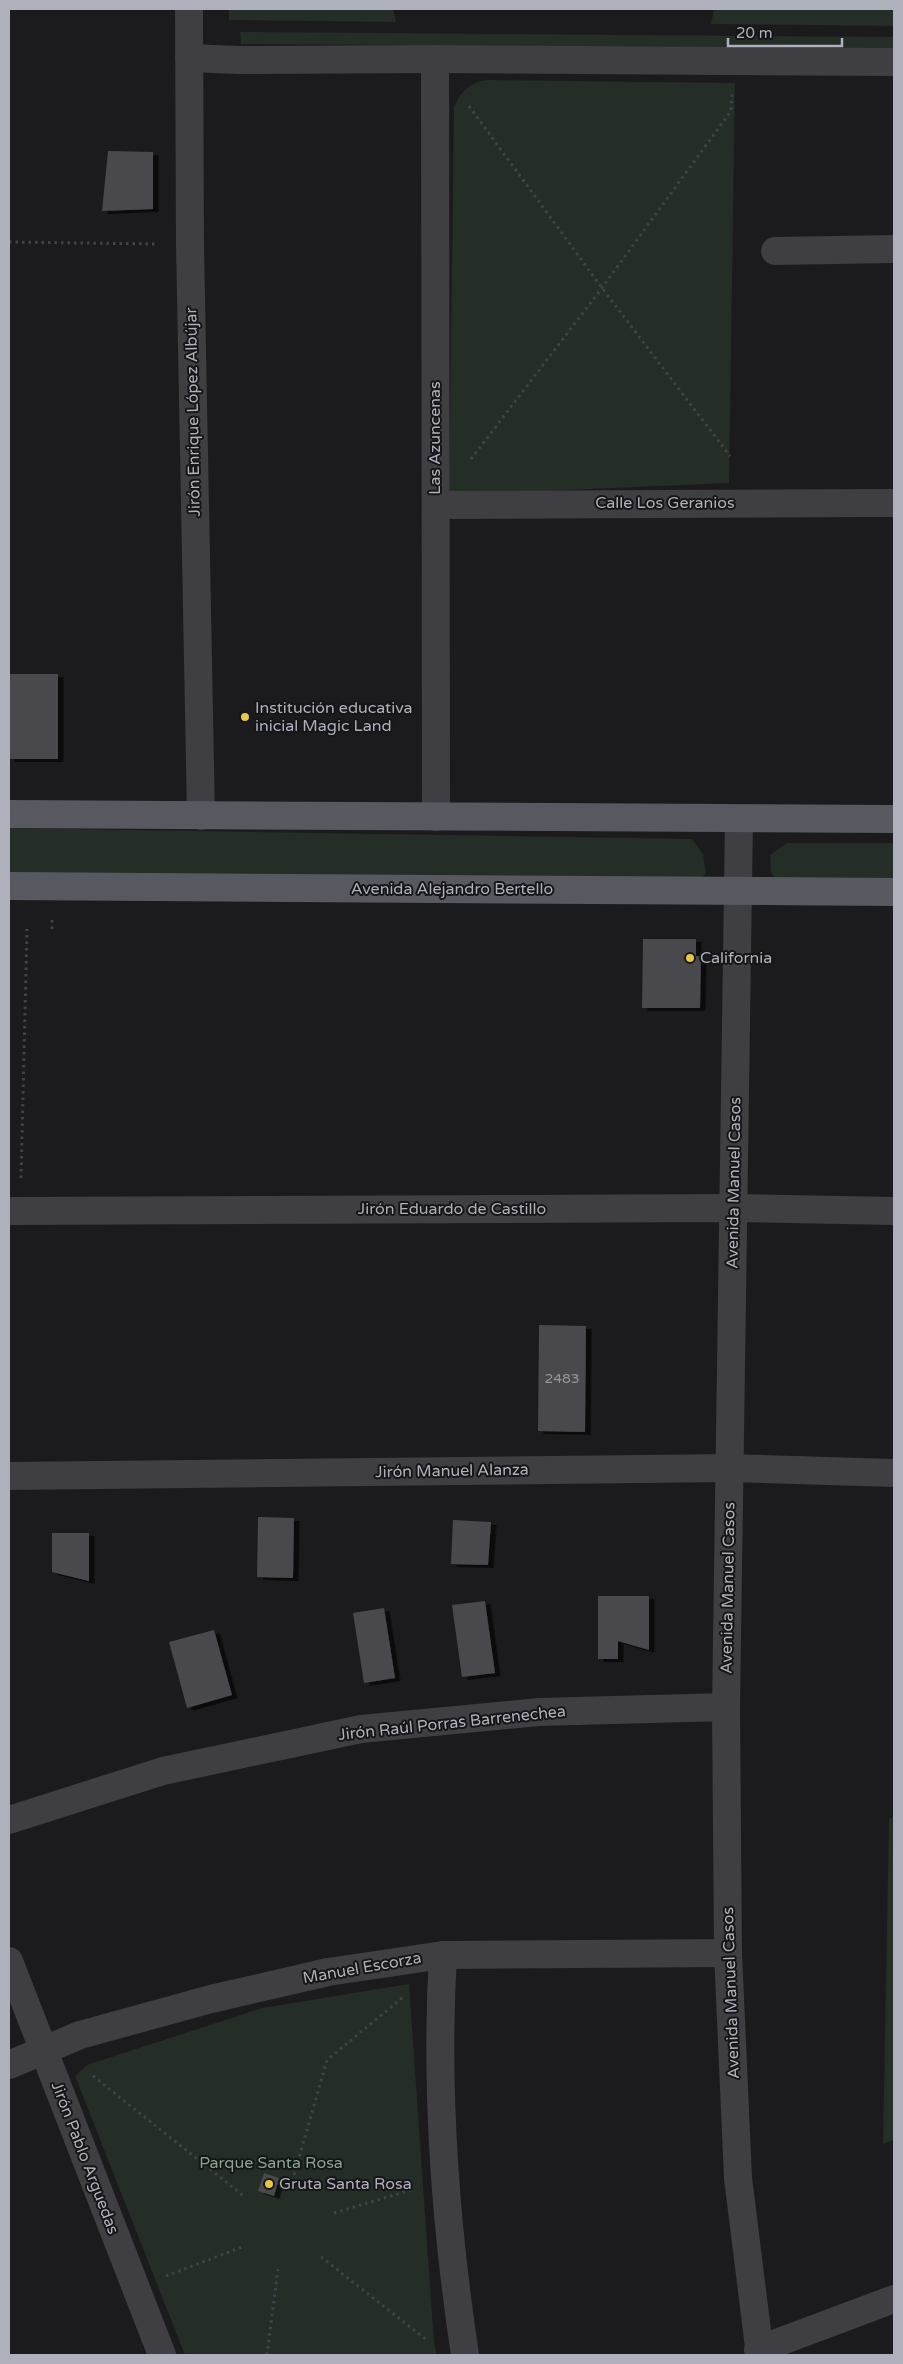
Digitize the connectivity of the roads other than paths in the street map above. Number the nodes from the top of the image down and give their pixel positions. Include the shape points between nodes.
1 (189, 9) edge
2 (189, 58) junction
3 (435, 59) junction
4 (894, 62) edge
5 (894, 249) edge
6 (775, 251) dead end
7 (894, 504) edge
8 (436, 505) junction
9 (9, 814) edge
10 (201, 816) junction
11 (436, 817) junction
12 (739, 819) junction
13 (894, 819) edge
14 (9, 886) edge
15 (736, 891) junction
16 (894, 892) edge
17 (734, 1208) junction
18 (9, 1211) edge
19 (894, 1211) edge
20 (730, 1468) junction
21 (894, 1473) edge
22 (9, 1476) edge
23 (726, 1707) junction
24 (9, 1820) edge
25 (728, 1953) junction
26 (443, 1955) junction
27 (9, 1961) edge
28 (44, 2052) junction
29 (9, 2065) edge
30 (894, 2299) edge
31 (759, 2353) edge
32 (162, 2355) edge
33 (465, 2355) edge

1 - 2 street, Jirón Enrique López Albújar
2 - 3 street
2 - 10 street, Jirón Enrique López Albújar
3 - 4 street
3 - 8 street, Las Azuncenas
5 - 6 street
7 - 8 street, Calle Los Geranios
8 - 11 street, Las Azuncenas
9 - 10 main road
10 - 11 main road
11 - 12 main road
12 - 13 main road
12 - 15 street, Avenida Manuel Casos
14 - 15 main road, Avenida Alejandro Bertello
15 - 16 main road, Avenida Alejandro Bertello
15 - 17 street, Avenida Manuel Casos
17 - 18 street, Jirón Eduardo de Castillo
17 - 19 street, Jirón Eduardo de Castillo
17 - 20 street, Avenida Manuel Casos
20 - 21 street, Jirón Manuel Alanza
20 - 22 street, Jirón Manuel Alanza
20 - 23 street, Avenida Manuel Casos
23 - 24 street, Jirón Raúl Porras Barrenechea via 539,1712 361,1729 163,1771
23 - 25 street, Avenida Manuel Casos
25 - 26 street, Manuel Escorza
25 - 31 street, Avenida Manuel Casos via 738,2178
26 - 28 street, Manuel Escorza via 328,1972 211,1999 80,2035
26 - 33 street via 441,2127 451,2262
27 - 28 street, Jirón Pablo Arguedas
28 - 29 street, Manuel Escorza
28 - 32 street, Jirón Pablo Arguedas
30 - 31 street

